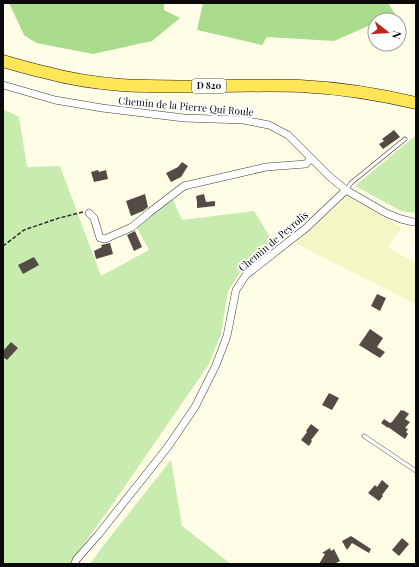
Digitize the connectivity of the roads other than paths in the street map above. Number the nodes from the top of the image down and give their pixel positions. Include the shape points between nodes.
1 (3, 61) edge
2 (3, 85) edge
3 (416, 103) edge
4 (405, 139) dead end
5 (311, 158) junction
6 (346, 190) junction
7 (90, 213) road end
8 (416, 222) edge
9 (364, 436) dead end
10 (416, 471) edge
11 (75, 564) edge

1 - 3 main road, D 820 via 78,79 120,85 300,86 342,89
2 - 5 street, Chemin de la Pierre Qui Roule via 55,100 102,108 184,118 243,120 269,125 288,134
4 - 6 lane via 351,183
5 - 6 street, Chemin de la Pierre Qui Roule
5 - 7 street via 306,164 266,167 184,186 132,227 104,239 100,238
6 - 8 street via 401,220
6 - 11 street, Chemin de Peyrolis via 306,228 246,275 236,290 226,336 216,365 196,407 167,448
9 - 10 lane

